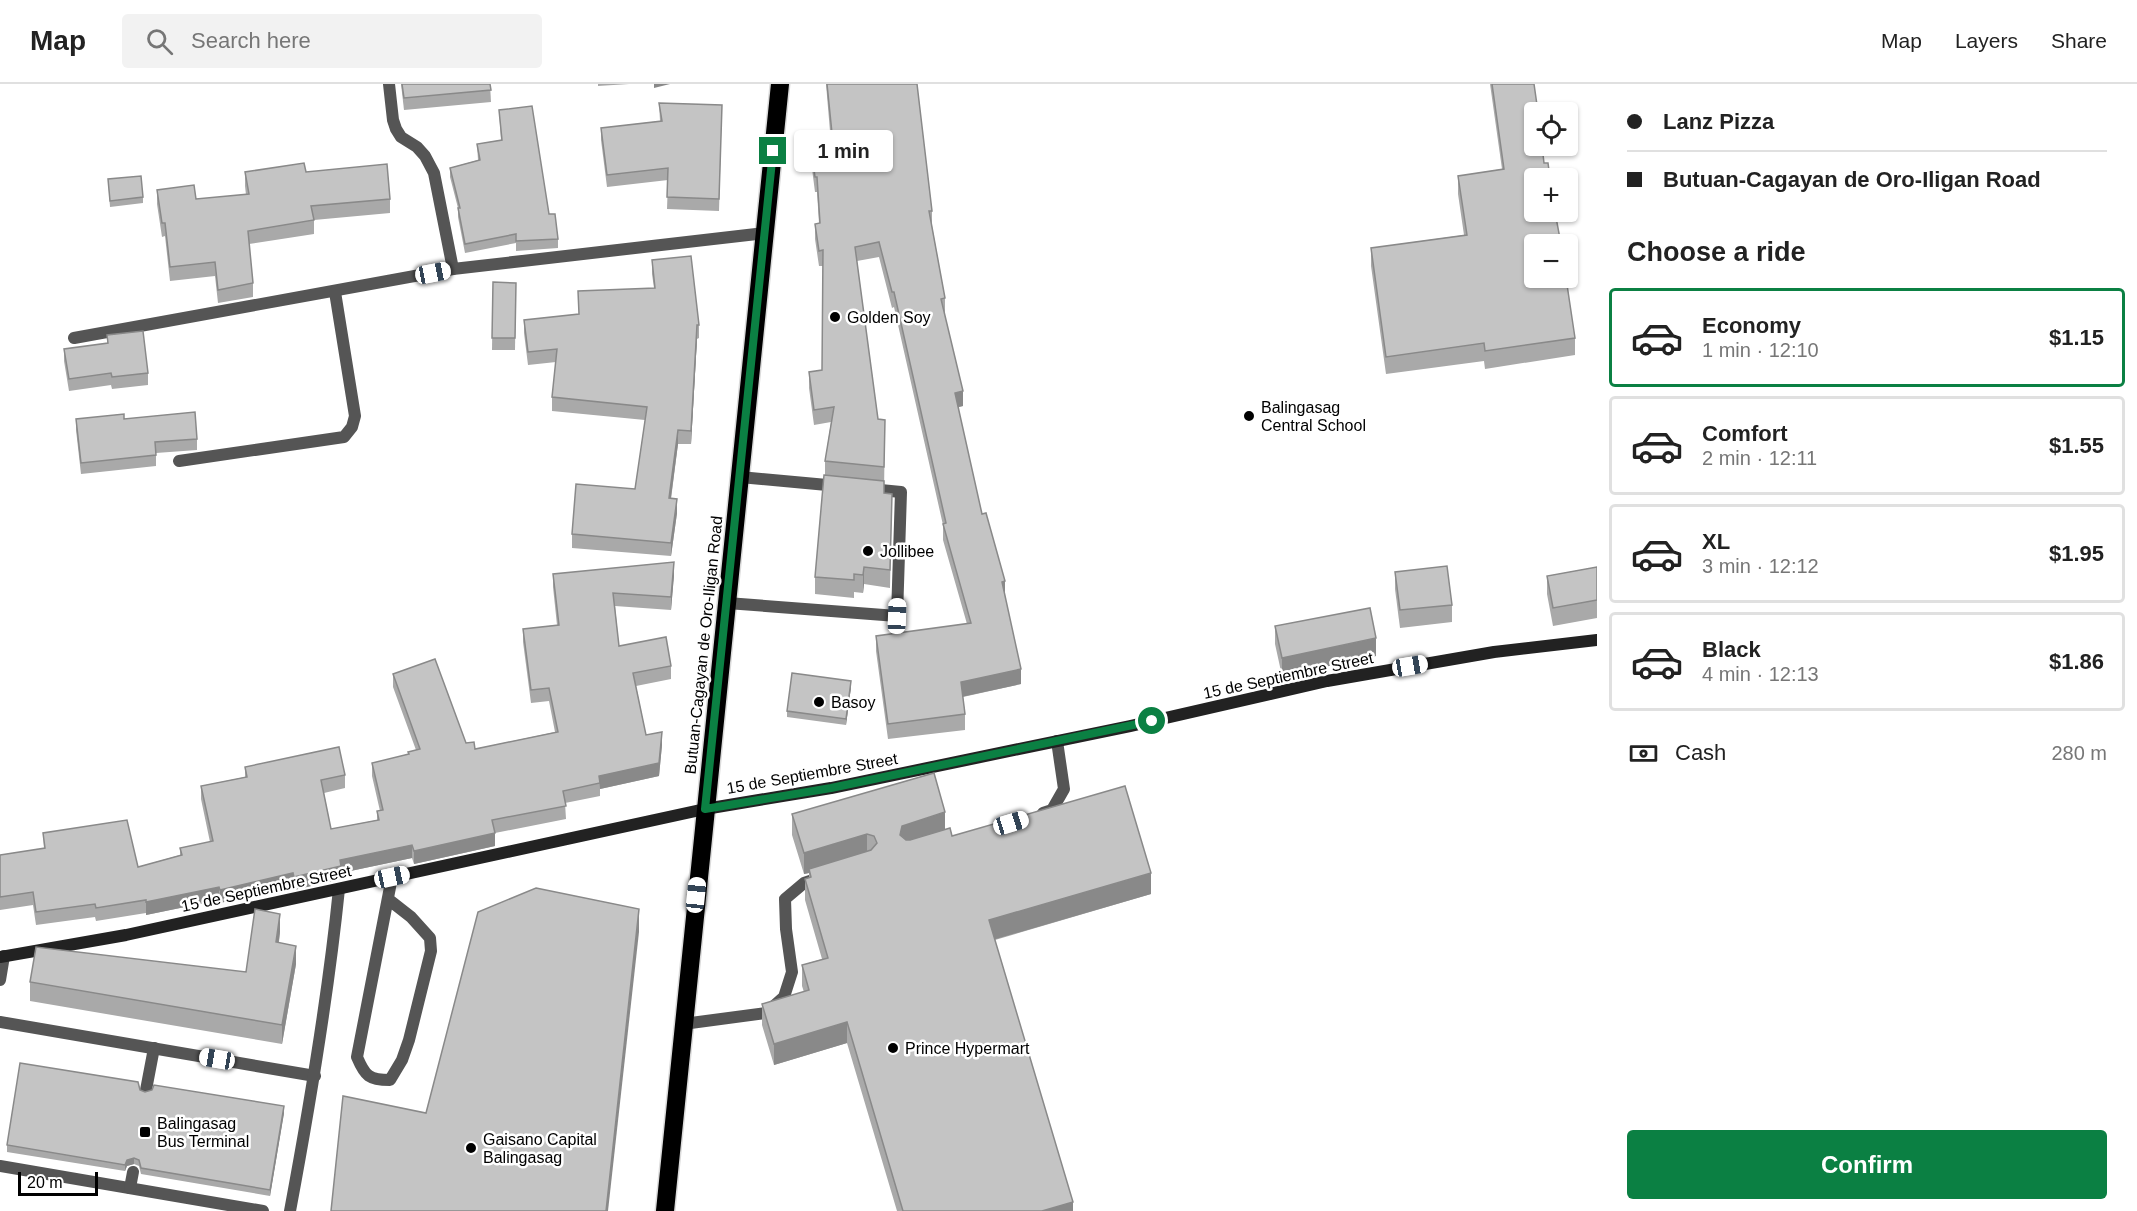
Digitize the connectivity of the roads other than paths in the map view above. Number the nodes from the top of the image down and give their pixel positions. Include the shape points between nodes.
1 (389, 84) edge
2 (780, 84) edge
3 (765, 233) junction
4 (453, 269) junction
5 (335, 292) junction
6 (74, 338) dead end
7 (178, 461) dead end
8 (740, 477) junction
9 (728, 603) junction
10 (1597, 640) edge
11 (1057, 741) junction
12 (705, 809) junction
13 (1030, 817) edge
14 (826, 876) edge
15 (392, 877) junction
16 (339, 889) junction
17 (388, 899) junction
18 (2, 956) edge
19 (0, 980) edge
20 (0, 1022) edge
21 (683, 1024) junction
22 (154, 1048) junction
23 (315, 1076) junction
24 (146, 1090) edge
25 (0, 1166) edge
26 (133, 1172) dead end
27 (130, 1188) junction
28 (263, 1211) edge
29 (290, 1211) edge
30 (665, 1211) edge

1 - 4 street via 396,129 425,156 434,173
2 - 3 highway, Butuan-Cagayan de Oro-Iligan Road
3 - 4 street
3 - 8 highway, Butuan-Cagayan de Oro-Iligan Road
4 - 5 street
5 - 6 street
5 - 7 street via 355,416 345,436
8 - 9 highway, Butuan-Cagayan de Oro-Iligan Road
8 - 9 street via 901,492 897,616
9 - 12 highway, Butuan-Cagayan de Oro-Iligan Road
10 - 11 main road, 15 de Septiembre Street via 1494,652 1327,681
11 - 12 main road, 15 de Septiembre Street via 831,788
11 - 13 street via 1064,789 1052,810
12 - 15 main road, 15 de Septiembre Street
12 - 21 highway, Butuan-Cagayan de Oro-Iligan Road
14 - 21 street via 804,883 785,899 792,972 784,997 766,1013
15 - 16 main road, 15 de Septiembre Street
15 - 17 street
16 - 18 main road, 15 de Septiembre Street via 126,935
16 - 23 street
17 - 17 street via 357,1057 363,1071 374,1080 390,1080 402,1060 431,951 430,938
18 - 19 street
20 - 22 street
21 - 30 highway, Butuan-Cagayan de Oro-Iligan Road
22 - 23 street
22 - 24 street
23 - 29 street
25 - 27 street
26 - 27 street
27 - 28 street

